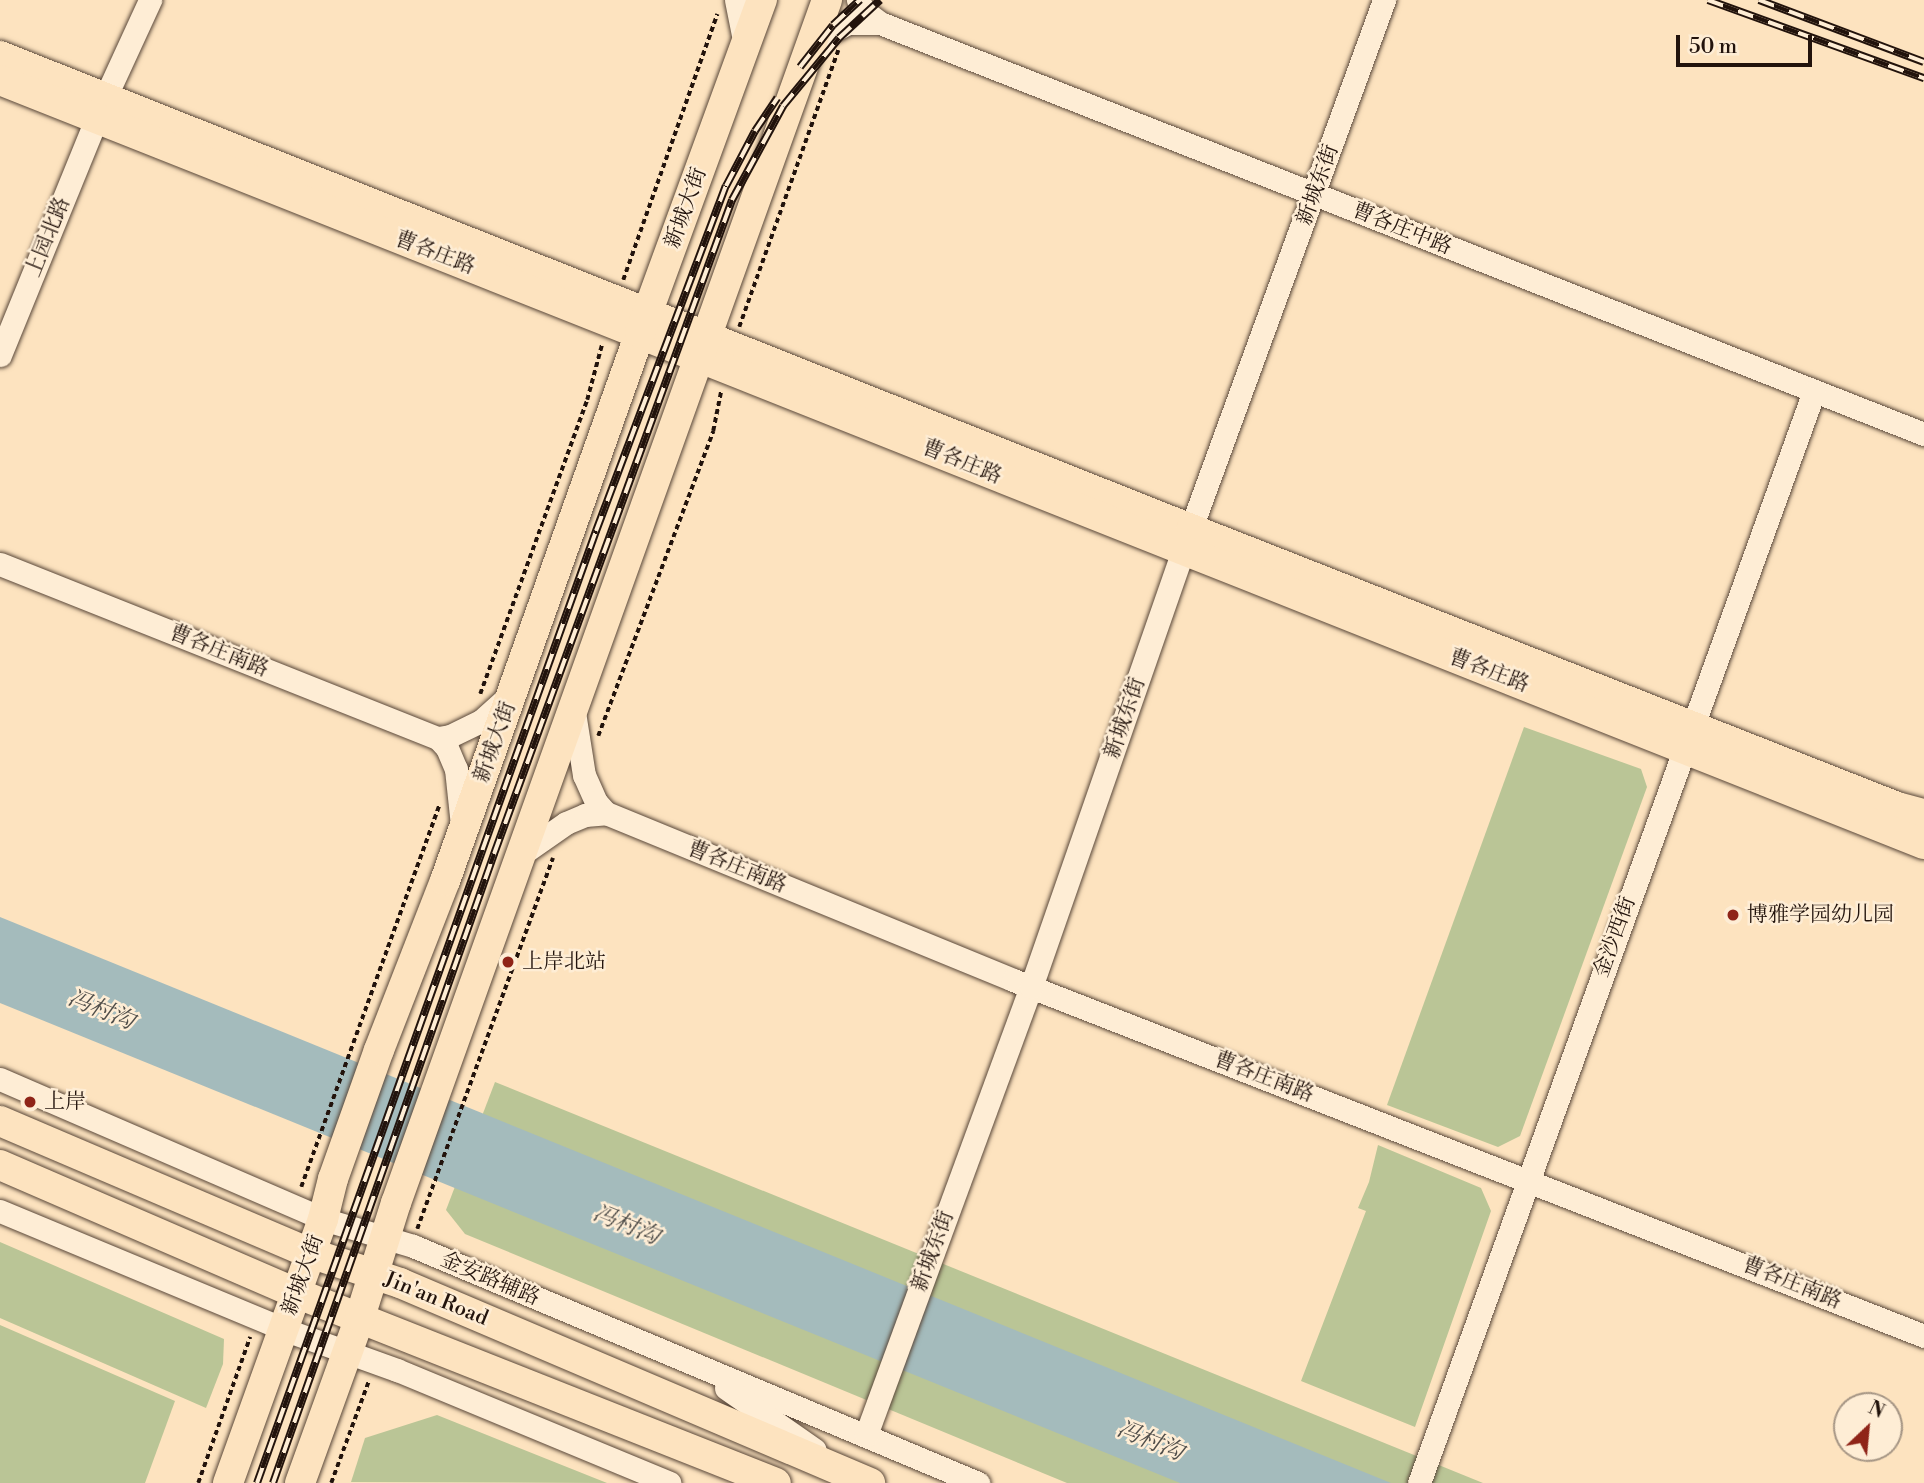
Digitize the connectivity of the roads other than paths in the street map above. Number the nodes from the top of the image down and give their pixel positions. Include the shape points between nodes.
1 (150, 0) edge
2 (762, 0) edge
3 (827, 0) edge
4 (858, 0) edge
5 (1384, 0) edge
6 (727, 7) edge
7 (880, 23) junction
8 (812, 42) junction
9 (745, 45) junction
10 (0, 56) edge
11 (0, 80) edge
12 (100, 109) junction
13 (1315, 195) junction
14 (643, 323) junction
15 (715, 352) junction
16 (0, 355) edge
17 (1814, 391) junction
18 (1924, 434) edge
19 (1187, 540) junction
20 (0, 564) edge
21 (512, 694) junction
22 (573, 709) junction
23 (1687, 736) junction
24 (438, 738) junction
25 (606, 813) junction
26 (1924, 814) edge
27 (462, 834) junction
28 (1924, 844) edge
29 (523, 853) junction
30 (1031, 987) junction
31 (0, 1079) edge
32 (0, 1121) edge
33 (0, 1165) edge
34 (1527, 1178) junction
35 (0, 1211) edge
36 (323, 1219) junction
37 (386, 1238) junction
38 (310, 1253) junction
39 (373, 1273) junction
40 (296, 1293) junction
41 (360, 1317) junction
42 (283, 1329) junction
43 (1924, 1336) edge
44 (347, 1352) junction
45 (691, 1363) junction
46 (866, 1436) junction
47 (861, 1479) edge
48 (1420, 1481) edge
49 (228, 1483) edge
50 (300, 1483) edge
51 (670, 1483) edge
52 (776, 1483) edge
53 (978, 1483) edge

1 - 12 street, 上园北路
2 - 9 main road, 新城大街
3 - 8 main road
4 - 7 street, 曹各庄中路
5 - 13 street, 新城东街
6 - 9 street
7 - 8 street, 曹各庄中路 via 848,23
7 - 13 street, 曹各庄中路
8 - 15 main road
9 - 14 main road, 新城大街
10 - 12 main road, 曹各庄路
11 - 12 main road, 曹各庄路
12 - 14 main road, 曹各庄路
12 - 16 street, 上园北路
13 - 17 street, 曹各庄中路
13 - 19 street, 新城东街
14 - 15 main road, 曹各庄路
14 - 21 main road, 新城大街
15 - 19 main road, 曹各庄路
15 - 22 main road
17 - 18 street, 曹各庄中路
17 - 23 street, 金沙西街
19 - 23 main road, 曹各庄路
19 - 30 street, 新城东街
20 - 24 street, 曹各庄南路
21 - 24 street via 468,728
21 - 27 main road, 新城大街
22 - 25 street via 584,775
22 - 29 main road
23 - 26 main road, 曹各庄路
23 - 28 main road, 曹各庄路
23 - 34 street, 金沙西街
24 - 27 street via 456,769
25 - 29 street via 566,823
25 - 30 street, 曹各庄南路
27 - 36 main road, 新城大街 via 367,1045 321,1173
29 - 37 main road via 456,1082 409,1209
30 - 34 street, 曹各庄南路
30 - 46 street, 新城东街
31 - 36 street, 金安路辅路
32 - 38 main road, Jin'an Road
33 - 40 main road
34 - 43 street, 曹各庄南路
34 - 48 street, 金沙西街
35 - 42 street
36 - 37 street, 金安路辅路
36 - 38 main road, 新城大街
37 - 39 main road
37 - 45 street, 金安路辅路
38 - 39 main road, Jin'an Road
38 - 40 main road, 新城大街
39 - 41 main road
39 - 47 main road, Jin'an Road
40 - 41 main road
40 - 42 main road, 新城大街
41 - 44 main road
41 - 52 main road
42 - 44 street
42 - 49 main road, 新城大街
44 - 50 main road
44 - 51 street
45 - 46 street, 金安路辅路
45 - 47 street
46 - 53 street, 金安路辅路

